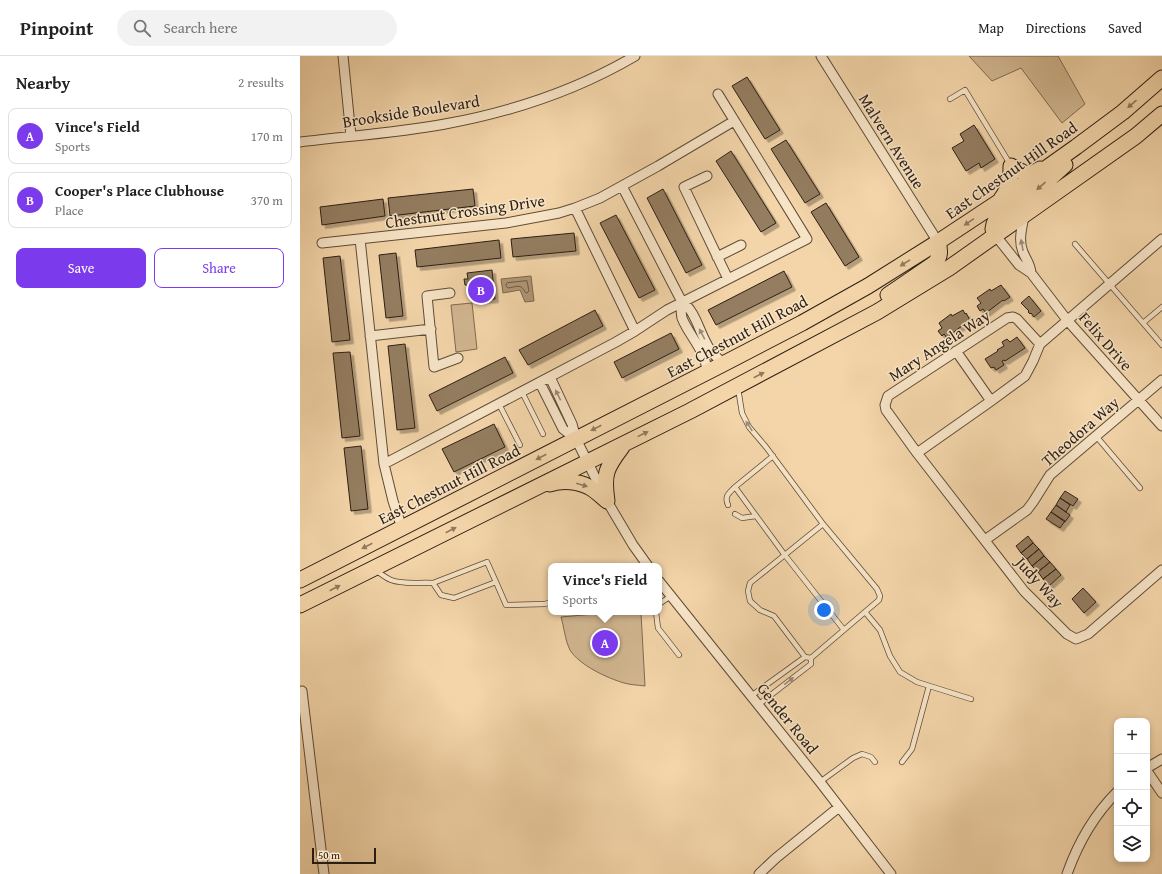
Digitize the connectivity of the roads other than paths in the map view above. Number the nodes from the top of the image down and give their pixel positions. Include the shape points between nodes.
1 (343, 56) edge
2 (635, 56) edge
3 (821, 56) edge
4 (1162, 78) edge
5 (718, 94) dead end
6 (950, 99) dead end
7 (1162, 114) edge
8 (734, 121) junction
9 (351, 136) junction
10 (300, 142) edge
11 (1076, 147) junction
12 (1011, 166) junction
13 (707, 176) dead end
14 (622, 186) junction
15 (1000, 201) junction
16 (575, 208) junction
17 (1024, 216) junction
18 (996, 236) junction
19 (360, 239) junction
20 (1162, 239) edge
21 (938, 242) junction
22 (322, 243) dead end
23 (741, 244) dead end
24 (1075, 244) dead end
25 (717, 257) junction
26 (1031, 273) junction
27 (728, 279) junction
28 (1109, 284) junction
29 (450, 293) dead end
30 (682, 302) junction
31 (1162, 307) edge
32 (1067, 320) junction
33 (1143, 323) junction
34 (431, 329) junction
35 (635, 331) junction
36 (370, 336) junction
37 (831, 337) junction
38 (1040, 344) junction
39 (1162, 344) edge
40 (956, 351) junction
41 (458, 358) dead end
42 (725, 363) junction
43 (707, 373) junction
44 (550, 377) junction
45 (1162, 380) edge
46 (540, 382) junction
47 (738, 386) junction
48 (522, 392) junction
49 (991, 401) junction
50 (1138, 401) junction
51 (499, 404) junction
52 (1162, 426) edge
53 (543, 434) dead end
54 (1096, 436) junction
55 (576, 439) junction
56 (625, 443) junction
57 (520, 445) dead end
58 (917, 453) junction
59 (773, 456) junction
60 (587, 462) junction
61 (384, 464) junction
62 (735, 487) junction
63 (1140, 488) dead end
64 (530, 490) junction
65 (607, 501) junction
66 (728, 505) dead end
67 (735, 514) dead end
68 (756, 516) junction
69 (823, 524) junction
70 (402, 528) junction
71 (985, 540) junction
72 (784, 554) junction
73 (646, 563) edge
74 (374, 568) junction
75 (1162, 570) edge
76 (300, 580) edge
77 (496, 582) junction
78 (433, 583) junction
79 (662, 585) edge
80 (671, 596) junction
81 (662, 602) edge
82 (548, 603) edge
83 (300, 605) edge
84 (865, 612) junction
85 (656, 615) edge
86 (844, 630) junction
87 (679, 655) dead end
88 (805, 657) junction
89 (811, 658) junction
90 (929, 686) junction
91 (302, 691) dead end
92 (751, 696) junction
93 (971, 699) dead end
94 (758, 705) junction
95 (1162, 759) edge
96 (875, 762) dead end
97 (902, 762) dead end
98 (1150, 766) edge
99 (1150, 775) edge
100 (820, 782) junction
101 (1162, 793) edge
102 (1114, 795) edge
103 (839, 807) junction
104 (324, 874) edge
105 (759, 874) edge
106 (891, 874) edge
107 (1067, 874) edge

1 - 9 street
2 - 9 street, Brookside Boulevard via 581,84 500,111 444,124
3 - 21 street, Malvern Avenue
4 -> 11 main road, East Chestnut Hill Road via 1123,112
5 - 8 street
6 - 12 lane via 965,90
7 - 17 main road via 1136,136
8 - 14 street, Chestnut Crossing Drive
8 - 27 street via 807,239
9 - 10 street, Brookside Boulevard
11 - 12 main road via 1060,154 1031,174
11 - 15 main road, East Chestnut Hill Road
11 -> 18 main road via 1070,159 1035,192 997,217 993,229
12 - 15 main road via 1008,189
13 - 25 street via 684,187
14 - 16 street, Chestnut Crossing Drive
14 - 30 street
15 -> 21 main road, East Chestnut Hill Road
16 - 19 street, Chestnut Crossing Drive via 525,220
16 - 35 street
17 - 18 main road
26 -> 17 street, Felix Drive via 1030,264 1020,243
18 - 26 street, Felix Drive via 1019,265
18 - 37 main road via 949,268
19 - 22 street, Chestnut Crossing Drive
19 - 36 street
20 - 28 street
21 - 37 main road via 940,254 935,263 848,322
21 -> 42 main road, East Chestnut Hill Road via 868,286
23 - 25 street
24 - 28 lane
25 - 27 street
26 - 32 street, Felix Drive
27 - 30 street
28 - 32 street
28 - 33 lane
29 - 34 street via 427,296
30 - 35 street
42 -> 30 street via 712,352 691,312
30 - 43 street via 682,318 701,352
31 - 33 lane
32 - 38 street
32 - 50 street, Felix Drive
33 - 39 lane
34 - 36 street
34 - 41 street via 434,367
35 - 44 street
36 - 61 street
47 -> 37 main road
38 - 40 street, Mary Angela Way via 1017,319 1010,317
38 - 49 street via 1025,376
40 - 49 street
40 - 58 street, Mary Angela Way via 888,396 886,401 886,410
42 - 43 main road, East Chestnut Hill Road
43 -> 55 main road, East Chestnut Hill Road
44 - 46 street
55 -> 44 street via 575,431
45 - 50 street, Theodora Way
46 - 48 street
46 - 55 street via 563,429
56 -> 47 main road
59 -> 47 lane via 749,427 742,413
48 - 51 street
48 - 53 lane
49 - 58 street
50 - 52 street, Felix Drive
50 - 54 street, Theodora Way
51 - 57 lane
51 - 61 street
54 - 63 lane
54 - 71 street, Theodora Way via 1050,475 1027,510
55 - 60 street
55 -> 70 main road, East Chestnut Hill Road
56 - 60 main road
56 - 65 main road via 606,471
58 - 71 street, Mary Angela Way
59 - 62 lane
59 - 69 lane
60 - 64 main road
60 - 65 street
61 - 70 street
62 - 66 lane via 727,494
62 - 68 lane
64 -> 65 main road via 553,483 583,484
74 -> 64 main road
65 - 73 street
67 - 68 lane via 742,518
68 - 72 lane
69 - 72 lane
69 - 84 lane via 877,588 879,600
70 -> 76 main road, East Chestnut Hill Road
71 - 75 street, Judy Way via 1024,591 1067,634 1076,639 1088,634
72 - 86 lane
72 - 88 lane via 750,583 750,601 760,610 774,616
74 - 78 lane via 390,579
83 -> 74 main road
77 - 78 lane via 454,598 441,595
77 - 78 lane via 487,562
77 - 82 lane via 506,605
79 - 80 street, Gender Road
80 - 81 lane
80 - 92 street, Gender Road
84 - 86 lane
84 - 90 lane via 880,630 890,656 900,672
85 - 87 lane via 658,628
86 - 89 lane
88 - 89 lane
88 - 92 lane
94 -> 89 lane via 811,664
90 - 93 lane
90 - 97 lane via 912,748
91 - 104 street
92 - 94 street, Gender Road
94 - 100 street, Gender Road
95 - 98 street
96 - 100 lane via 862,754
99 - 101 street
100 - 103 street, Gender Road
102 - 107 street via 1086,832
103 - 105 street
103 - 106 street, Gender Road

